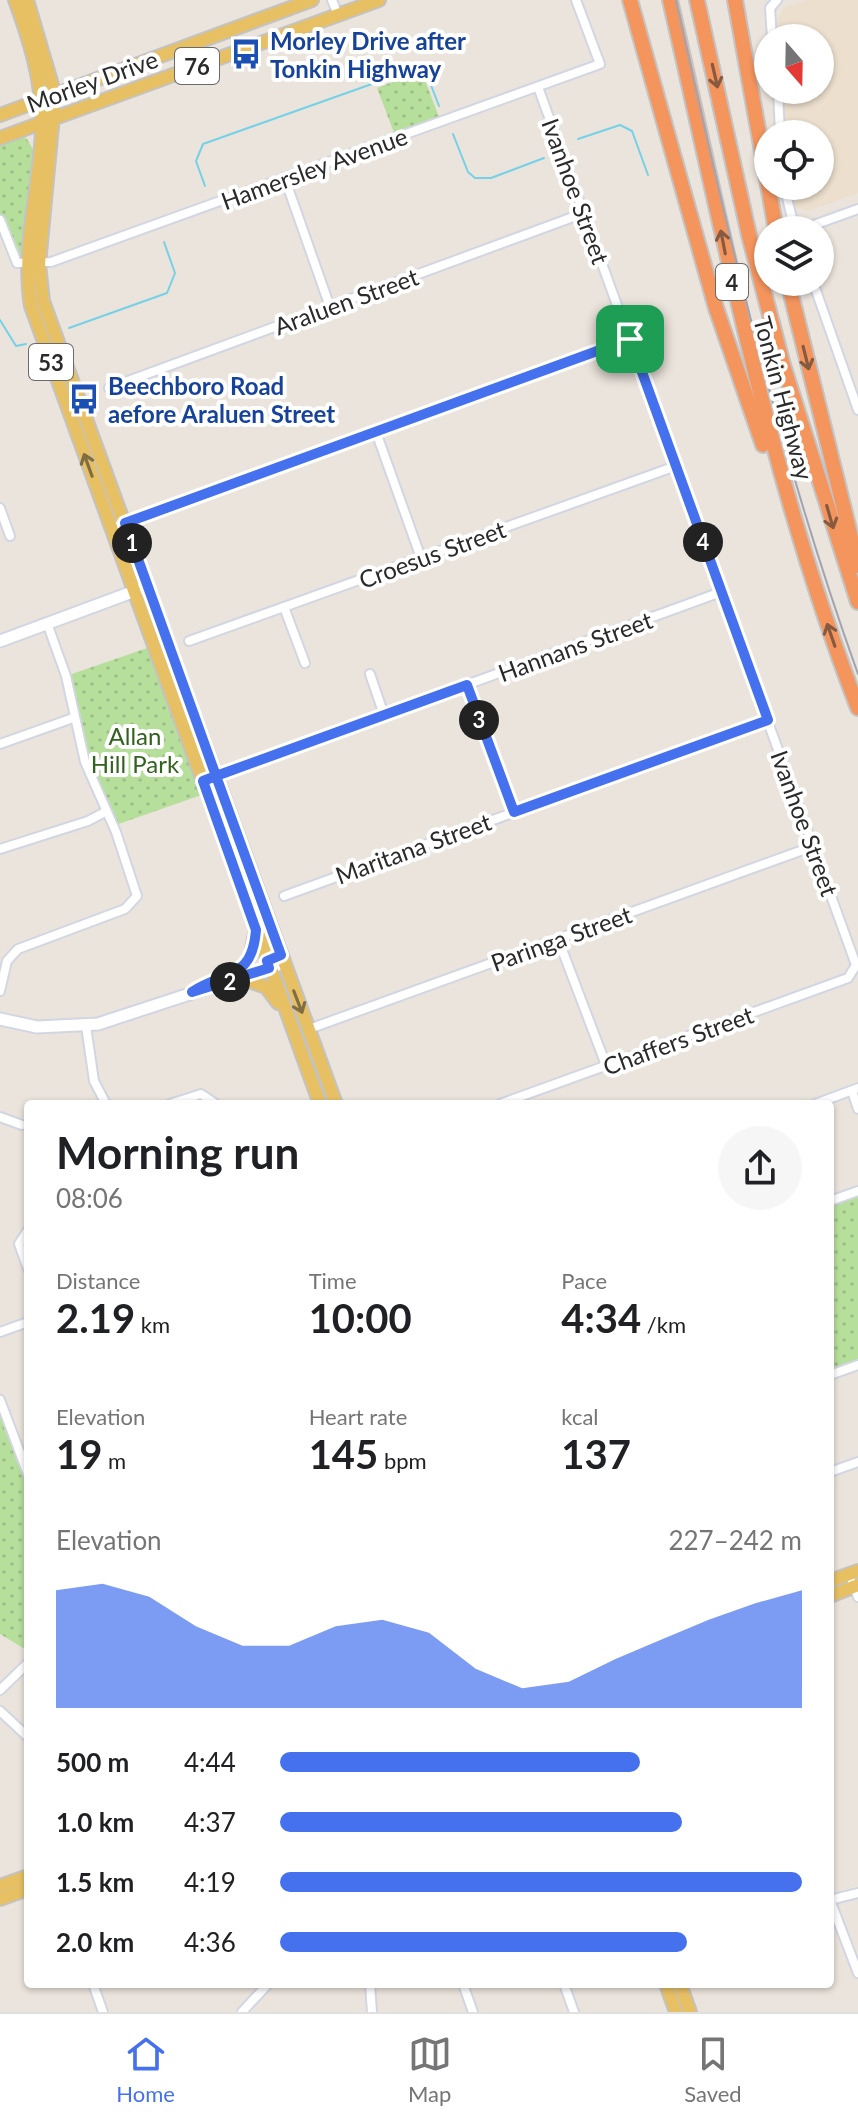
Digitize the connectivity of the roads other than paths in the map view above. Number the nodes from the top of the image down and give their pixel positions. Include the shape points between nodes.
1 (15, 0) edge
2 (27, 0) edge
3 (312, 0) edge
4 (332, 0) edge
5 (379, 0) edge
6 (576, 0) edge
7 (630, 0) edge
8 (670, 0) edge
9 (697, 0) edge
10 (777, 0) edge
11 (736, 2) edge
12 (338, 15) junction
13 (771, 24) edge
14 (42, 46) junction
15 (538, 87) junction
16 (74, 88) junction
17 (55, 95) junction
18 (40, 101) junction
19 (0, 115) edge
20 (55, 117) junction
21 (42, 122) junction
22 (16, 132) junction
23 (0, 138) edge
24 (39, 160) junction
25 (285, 179) junction
26 (858, 209) edge
27 (584, 213) junction
28 (774, 216) edge
29 (834, 217) edge
30 (0, 220) edge
31 (33, 265) junction
32 (791, 296) edge
33 (818, 296) edge
34 (330, 307) junction
35 (630, 339) junction
36 (109, 388) dead end
37 (858, 410) edge
38 (376, 432) junction
39 (676, 466) junction
40 (0, 508) edge
41 (125, 523) junction
42 (111, 528) junction
43 (10, 536) dead end
44 (421, 558) junction
45 (806, 561) junction
46 (858, 566) edge
47 (147, 586) junction
48 (134, 591) junction
49 (721, 592) junction
50 (858, 602) edge
51 (284, 607) junction
52 (47, 623) junction
53 (0, 641) edge
54 (189, 641) dead end
55 (305, 663) dead end
56 (370, 674) dead end
57 (467, 685) junction
58 (858, 708) edge
59 (384, 715) junction
60 (73, 718) junction
61 (768, 720) junction
62 (0, 744) edge
63 (209, 779) junction
64 (105, 812) junction
65 (514, 812) junction
66 (814, 846) junction
67 (0, 849) edge
68 (284, 896) dead end
69 (256, 930) junction
70 (558, 939) junction
71 (282, 959) junction
72 (268, 964) junction
73 (854, 973) joint
74 (241, 974) junction
75 (0, 991) edge
76 (0, 1019) edge
77 (288, 1019) junction
78 (86, 1026) junction
79 (309, 1029) junction
80 (606, 1065) junction
81 (855, 1090) edge
82 (104, 1100) edge
83 (182, 1100) edge
84 (210, 1100) edge
85 (318, 1100) edge
86 (335, 1100) edge
87 (511, 1100) edge
88 (826, 1100) edge
89 (858, 1109) edge
90 (0, 1117) edge
91 (22, 1125) dead end
92 (858, 1191) edge
93 (834, 1200) edge
94 (24, 1236) edge
95 (24, 1258) edge
96 (24, 1323) edge
97 (0, 1332) edge
98 (858, 1365) edge
99 (834, 1374) edge
100 (0, 1400) edge
101 (24, 1444) edge
102 (18, 1446) junction
103 (858, 1462) edge
104 (24, 1463) edge
105 (834, 1471) edge
106 (854, 1572) edge
107 (834, 1580) edge
108 (857, 1590) edge
109 (834, 1595) edge
110 (24, 1667) edge
111 (0, 1690) edge
112 (0, 1711) edge
113 (24, 1733) edge
114 (24, 1879) edge
115 (24, 1890) edge
116 (1, 1893) edge
117 (858, 1893) edge
118 (834, 1899) edge
119 (834, 1910) edge
120 (858, 1973) edge
121 (94, 1988) edge
122 (264, 1988) edge
123 (370, 1988) edge
124 (464, 1988) edge
125 (565, 1988) edge
126 (667, 1988) edge
127 (681, 1988) edge
128 (103, 2012) edge
129 (242, 2012) edge
130 (372, 2012) edge
131 (473, 2012) edge
132 (574, 2012) edge
133 (676, 2012) edge
134 (690, 2012) edge

1 - 18 main road, 53 via 34,56
2 - 14 main road, 53
3 - 16 main road, Morley Drive / 76
4 - 12 street
5 - 12 main road, Morley Drive / 76
6 - 15 street, Hamersley Avenue via 600,64
7 - 45 highway via 716,308
45 -> 8 highway, Tonkin Highway / 4 via 747,348
9 -> 50 highway, Tonkin Highway / 4 via 783,365
10 - 13 street via 771,5
11 - 28 highway
12 - 20 main road, Morley Drive / 76
14 - 16 main road via 60,77
14 - 17 main road, 53
15 - 25 street, Hamersley Avenue
15 - 27 street, Ivanhoe Street
16 - 17 main road, Morley Drive / 76
17 - 18 main road, Morley Drive / 76
17 - 20 main road, 53
18 - 19 main road, Morley Drive / 76
18 - 21 main road, 53
20 - 21 main road, Morley Drive / 76
20 - 31 main road, 53
21 - 22 main road, Morley Drive / 76
21 - 24 main road, 53
22 - 23 main road, Morley Drive / 76
22 - 24 main road via 27,139
24 - 31 main road, 53
25 - 31 street, Hamersley Avenue
25 - 34 street
26 - 29 street
27 - 34 street, Araluen Street
27 - 35 street, Ivanhoe Street
30 - 31 street via 15,260
31 - 41 main road, 53
42 -> 31 main road, 53 via 31,306
32 -> 46 highway
33 - 37 street
34 - 36 street, Araluen Street
35 - 38 street
35 - 39 street, Ivanhoe Street
38 - 41 street
38 - 44 street
39 - 44 street, Croesus Street
39 - 49 street, Ivanhoe Street
40 - 43 street
41 - 42 street
41 - 47 main road, 53
42 - 48 main road, 53
44 - 51 street, Croesus Street
58 -> 45 highway, Tonkin Highway / 4
47 - 48 street
47 - 63 main road, 53
48 - 52 street
48 - 63 main road, 53
49 - 57 street, Hannans Street
49 - 61 street, Ivanhoe Street
51 - 54 street, Croesus Street
51 - 55 street
52 - 53 street
52 - 60 street via 66,676
56 - 59 street
57 - 59 street, Hannans Street
57 - 65 street
59 - 63 street, Hannans Street
60 - 62 street
60 - 64 street
61 - 65 street, Maritana Street
61 - 66 street, Ivanhoe Street
63 - 69 main road, 53
63 - 71 main road, 53
64 - 67 street
64 - 75 street via 136,888 134,902 18,949 7,961
65 - 68 street, Maritana Street
66 - 70 street, Paringa Street
66 - 73 street, Ivanhoe Street via 854,959
69 - 72 main road, 53
69 - 74 main road
70 - 79 street, Paringa Street
70 - 80 street
71 - 72 street
71 -> 79 main road, 53
72 - 74 street
72 - 77 main road, 53
73 - 80 street, Chaffers Street
74 - 77 main road via 266,987
74 - 78 street
76 - 78 street via 37,1027
77 - 85 main road, 53
78 - 82 street via 94,1081
79 - 86 main road, 53
80 - 87 street, Chaffers Street
81 - 88 street
81 - 89 street
83 - 84 street via 201,1094
90 - 91 street
92 - 93 street
94 - 95 street via 19,1244
96 - 97 street
98 - 99 street
100 - 102 street
101 - 102 street
102 - 104 street
103 - 105 street
106 - 107 main road
106 - 108 street
108 - 109 main road
110 - 111 street
112 - 113 street
114 - 116 main road
115 - 116 main road
117 - 118 street
119 - 120 street
121 - 128 street
122 - 129 street
123 - 130 street
124 - 131 street
125 - 132 street
126 - 133 main road
127 - 134 main road

